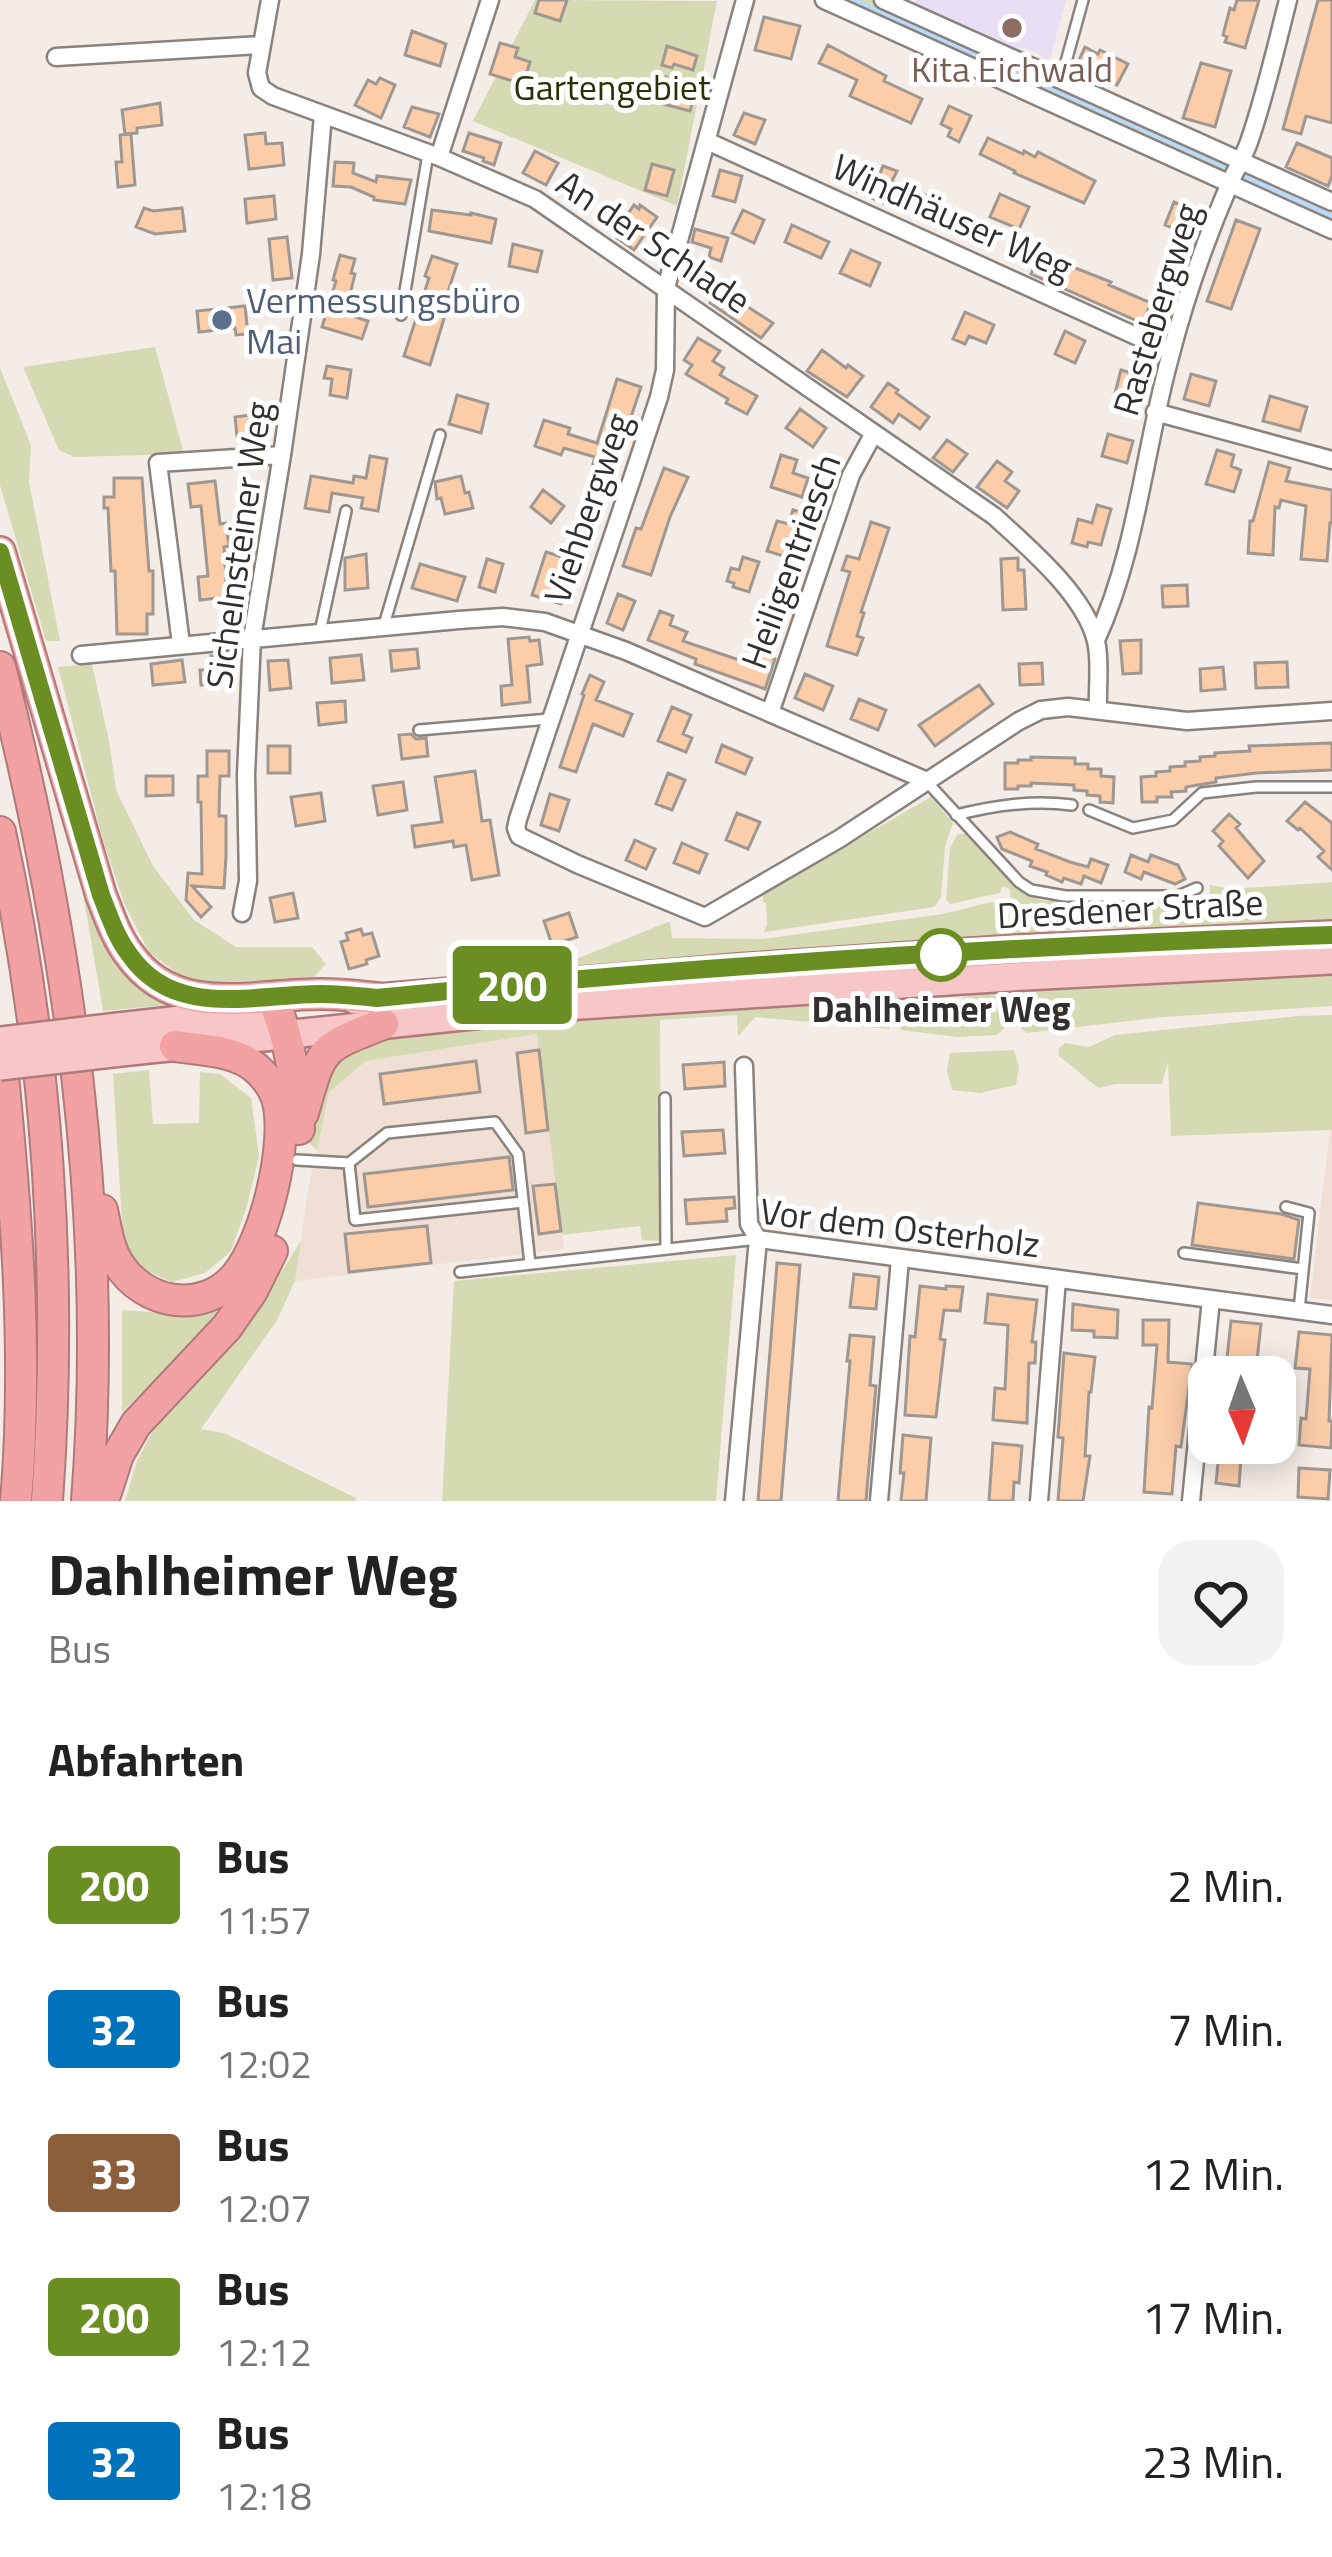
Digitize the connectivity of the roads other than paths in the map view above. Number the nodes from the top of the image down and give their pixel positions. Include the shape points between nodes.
1 (270, 0) edge
2 (490, 0) edge
3 (746, 0) edge
4 (824, 0) edge
5 (883, 0) edge
6 (1083, 0) edge
7 (1288, 0) edge
8 (261, 45) junction
9 (56, 57) dead end
10 (1061, 80) junction
11 (323, 115) junction
12 (707, 141) junction
13 (434, 155) junction
14 (1235, 172) junction
15 (1332, 202) edge
16 (1332, 230) edge
17 (666, 288) junction
18 (401, 315) dead end
19 (1171, 352) junction
20 (1155, 412) junction
21 (874, 433) junction
22 (440, 435) dead end
23 (283, 455) junction
24 (1332, 460) edge
25 (346, 511) dead end
26 (0, 552) edge
27 (383, 626) junction
28 (320, 632) junction
29 (579, 635) junction
30 (252, 638) junction
31 (1096, 640) junction
32 (181, 644) junction
33 (81, 655) dead end
34 (0, 667) edge
35 (1098, 708) junction
36 (1332, 711) edge
37 (770, 713) junction
38 (549, 719) junction
39 (419, 730) dead end
40 (927, 781) junction
41 (1332, 788) edge
42 (1072, 805) dead end
43 (1089, 810) dead end
44 (956, 815) junction
45 (0, 832) edge
46 (1197, 887) dead end
47 (242, 913) dead end
48 (1332, 934) edge
49 (1332, 960) edge
50 (380, 1011) junction
51 (282, 1022) junction
52 (119, 1039) junction
53 (0, 1042) edge
54 (176, 1046) junction
55 (0, 1066) edge
56 (744, 1066) dead end
57 (665, 1098) dead end
58 (82, 1112) junction
59 (299, 1124) junction
60 (297, 1160) junction
61 (349, 1163) junction
62 (523, 1202) junction
63 (1286, 1207) dead end
64 (758, 1239) junction
65 (666, 1247) junction
66 (1184, 1253) dead end
67 (19, 1257) junction
68 (900, 1258) junction
69 (530, 1264) junction
70 (1303, 1269) junction
71 (460, 1272) dead end
72 (1057, 1279) junction
73 (1211, 1299) junction
74 (1299, 1310) junction
75 (1332, 1315) edge
76 (0, 1322) edge
77 (0, 1448) edge
78 (13, 1501) edge
79 (47, 1501) edge
80 (87, 1501) edge
81 (103, 1501) edge
82 (734, 1501) edge
83 (879, 1501) edge
84 (1039, 1501) edge
85 (1191, 1501) edge

1 - 8 street
2 - 13 street
3 - 12 street, Viehbergweg
4 - 14 street
5 - 10 street
6 - 10 lane
7 - 14 street, Rastebergweg
8 - 9 street
8 - 11 street, An der Schlade via 261,88
10 - 14 street
11 - 13 street, An der Schlade
11 - 23 street, Sichelnsteiner Weg
12 - 17 street, Viehbergweg
12 - 19 street, Windhäuser Weg
13 - 17 street, An der Schlade via 535,199
13 - 18 lane
14 - 15 street
14 - 16 street
14 - 19 street, Rastebergweg
17 - 21 street, An der Schlade
17 - 29 street, Viehbergweg via 659,397
19 - 20 street, Rastebergweg
20 - 24 street
20 - 31 street, Rastebergweg via 1129,546
21 - 31 street, An der Schlade via 994,516 1043,561
21 - 37 street, Heiligentriesch via 851,475
22 - 27 lane
23 - 30 street, Sichelnsteiner Weg
23 - 32 street via 158,463
25 - 28 lane
26 - 50 highway via 101,895 137,965 171,990 208,1000 321,994
27 - 28 street
27 - 29 street via 503,617
28 - 30 street
29 - 37 street
29 - 38 street, Viehbergweg
30 - 32 street
30 - 47 street, Sichelnsteiner Weg
31 - 35 street, An der Schlade
32 - 33 street
34 - 58 highway via 48,875
35 - 36 street via 1187,721
35 - 40 street via 1041,710
37 - 40 street
38 - 39 lane
38 - 40 street, Viehbergweg via 519,836 705,917
40 - 44 lane
41 - 43 lane via 1202,793 1173,820 1133,828
42 - 44 lane via 1041,801
44 - 46 lane via 1031,890 1178,896
45 - 79 highway via 44,1133 53,1354
48 - 50 main road, Dresdener Straße via 738,968
49 - 50 main road, Dresdener Straße
50 - 51 main road, Dresdener Straße
50 - 59 highway via 322,1056
51 - 52 main road, Dresdener Straße
51 - 54 main road, Dresdener Straße
51 - 59 highway
52 - 53 main road, Dresdener Straße, bridge
52 - 54 main road, Dresdener Straße
52 - 55 main road, Dresdener Straße, bridge
53 - 67 highway
54 - 58 highway via 250,1063 279,1108 278,1161 263,1223 246,1262 222,1288 190,1301 166,1299 124,1273 109,1244
56 - 64 street via 749,1224
57 - 65 lane
58 - 80 highway via 91,1271
59 - 60 highway
60 - 61 lane
60 - 81 highway via 285,1214 252,1291 214,1344 136,1424
61 - 62 lane via 355,1220
61 - 62 lane via 387,1133 495,1122 518,1154
62 - 69 lane
63 - 70 lane via 1309,1213
64 - 65 lane, Vor dem Osterholz
64 - 68 street, Vor dem Osterholz
64 - 82 street
65 - 69 lane, Vor dem Osterholz
66 - 70 lane
67 - 76 highway
67 - 78 highway
68 - 72 street, Vor dem Osterholz
68 - 83 street
69 - 71 lane, Vor dem Osterholz
70 - 74 lane
72 - 73 street, Vor dem Osterholz
72 - 84 street
73 - 74 street, Vor dem Osterholz
73 - 85 street
74 - 75 street, Vor dem Osterholz
77 - 78 highway

